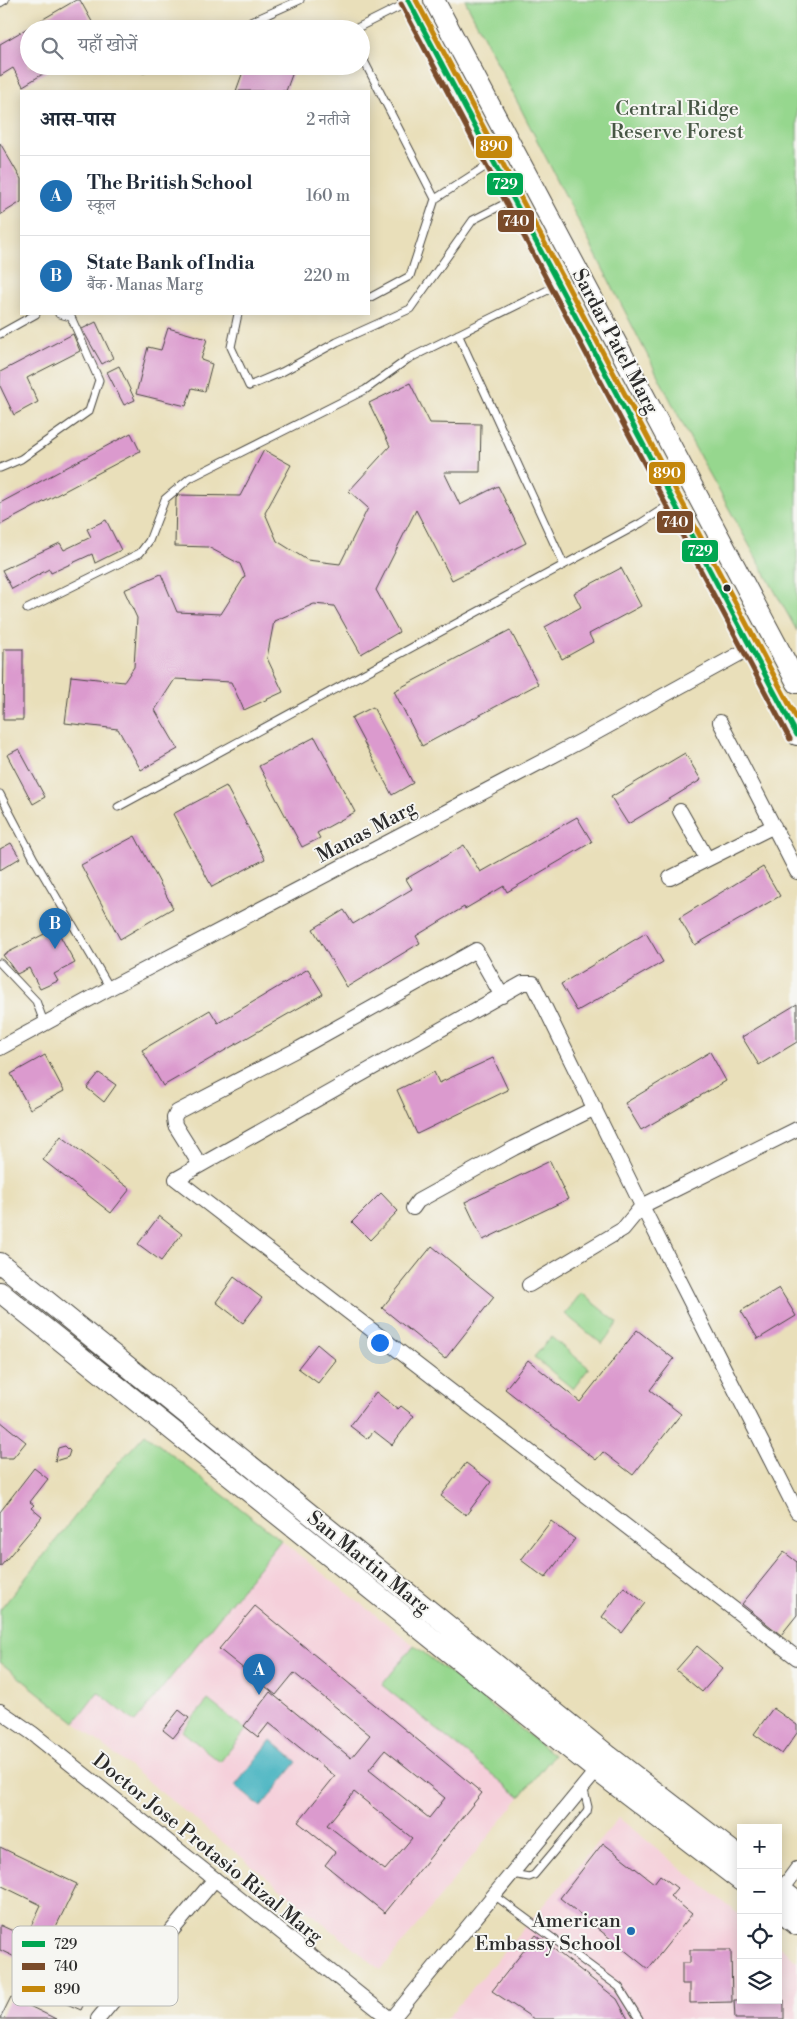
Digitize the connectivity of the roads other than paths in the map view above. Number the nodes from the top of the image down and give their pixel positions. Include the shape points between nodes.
1 (4, 0) edge
2 (300, 0) edge
3 (434, 0) edge
4 (409, 1) edge
5 (0, 2) edge
6 (255, 20) edge
7 (370, 21) edge
8 (370, 73) edge
9 (494, 161) junction
10 (435, 199) junction
11 (513, 200) junction
12 (558, 285) junction
13 (370, 297) edge
14 (34, 315) edge
15 (65, 315) edge
16 (238, 315) edge
17 (0, 334) edge
18 (458, 334) junction
19 (0, 468) edge
20 (675, 501) junction
21 (564, 565) junction
22 (27, 609) dead end
23 (750, 648) junction
24 (797, 683) edge
25 (720, 722) dead end
26 (797, 734) edge
27 (0, 794) edge
28 (118, 807) dead end
29 (680, 811) dead end
30 (774, 826) junction
31 (707, 859) junction
32 (797, 872) edge
33 (670, 878) dead end
34 (0, 963) edge
35 (110, 988) junction
36 (502, 996) junction
37 (45, 1025) junction
38 (0, 1048) edge
39 (594, 1108) junction
40 (797, 1129) edge
41 (200, 1165) junction
42 (642, 1206) junction
43 (414, 1208) dead end
44 (0, 1263) edge
45 (529, 1285) dead end
46 (0, 1292) edge
47 (797, 1512) edge
48 (797, 1658) edge
49 (0, 1711) edge
50 (602, 1763) junction
51 (583, 1786) junction
52 (737, 1855) edge
53 (797, 1869) edge
54 (510, 1874) junction
55 (737, 1878) edge
56 (215, 1879) junction
57 (784, 1893) edge
58 (493, 1894) junction
59 (782, 1913) edge
60 (797, 1924) edge
61 (176, 1926) edge
62 (109, 2006) edge
63 (98, 2019) edge
64 (391, 2019) edge
65 (639, 2019) edge

1 - 5 lane
2 - 6 lane
3 - 24 street, Sardar Patel Marg
4 - 7 lane
4 - 9 street, Sardar Patel Marg
8 - 10 lane
9 - 10 lane
9 - 11 street, Sardar Patel Marg
10 - 13 lane via 410,276
11 - 12 street, Sardar Patel Marg
11 - 16 lane via 473,220 410,309 249,386 231,346
12 - 18 lane
12 - 20 street, Sardar Patel Marg
14 - 17 lane
15 - 19 lane via 71,316 99,380 88,411 21,459
18 - 21 lane
18 - 22 lane via 408,360 365,390 190,478 165,499 149,541 140,553
20 - 21 lane
20 - 23 street, Sardar Patel Marg
21 - 28 lane
23 - 26 street, Sardar Patel Marg
23 - 35 street, Manas Marg
25 - 30 street
27 - 35 lane
29 - 31 street
30 - 31 street
30 - 32 street
31 - 33 street
34 - 37 lane via 36,1001
35 - 37 street, Manas Marg
36 - 39 street via 523,983 536,985
36 - 41 street
36 - 41 street via 476,950 177,1112 175,1125
37 - 38 street, Manas Marg
39 - 42 street
39 - 43 street via 418,1201
40 - 42 street
41 - 48 street via 176,1178
42 - 45 street via 623,1229
42 - 47 street
44 - 50 street, San Martin Marg
46 - 50 street, San Martin Marg
49 - 56 street, Doctor Jose Protasio Rizal Marg
50 - 51 street
50 - 52 street, San Martin Marg
50 - 55 street, San Martin Marg
51 - 54 street
51 - 54 lane via 587,1812 534,1874 529,1877
53 - 57 street
54 - 58 street
56 - 61 street
56 - 64 street, Doctor Jose Protasio Rizal Marg
58 - 64 street
58 - 65 lane via 619,1987
59 - 60 street
62 - 63 street

